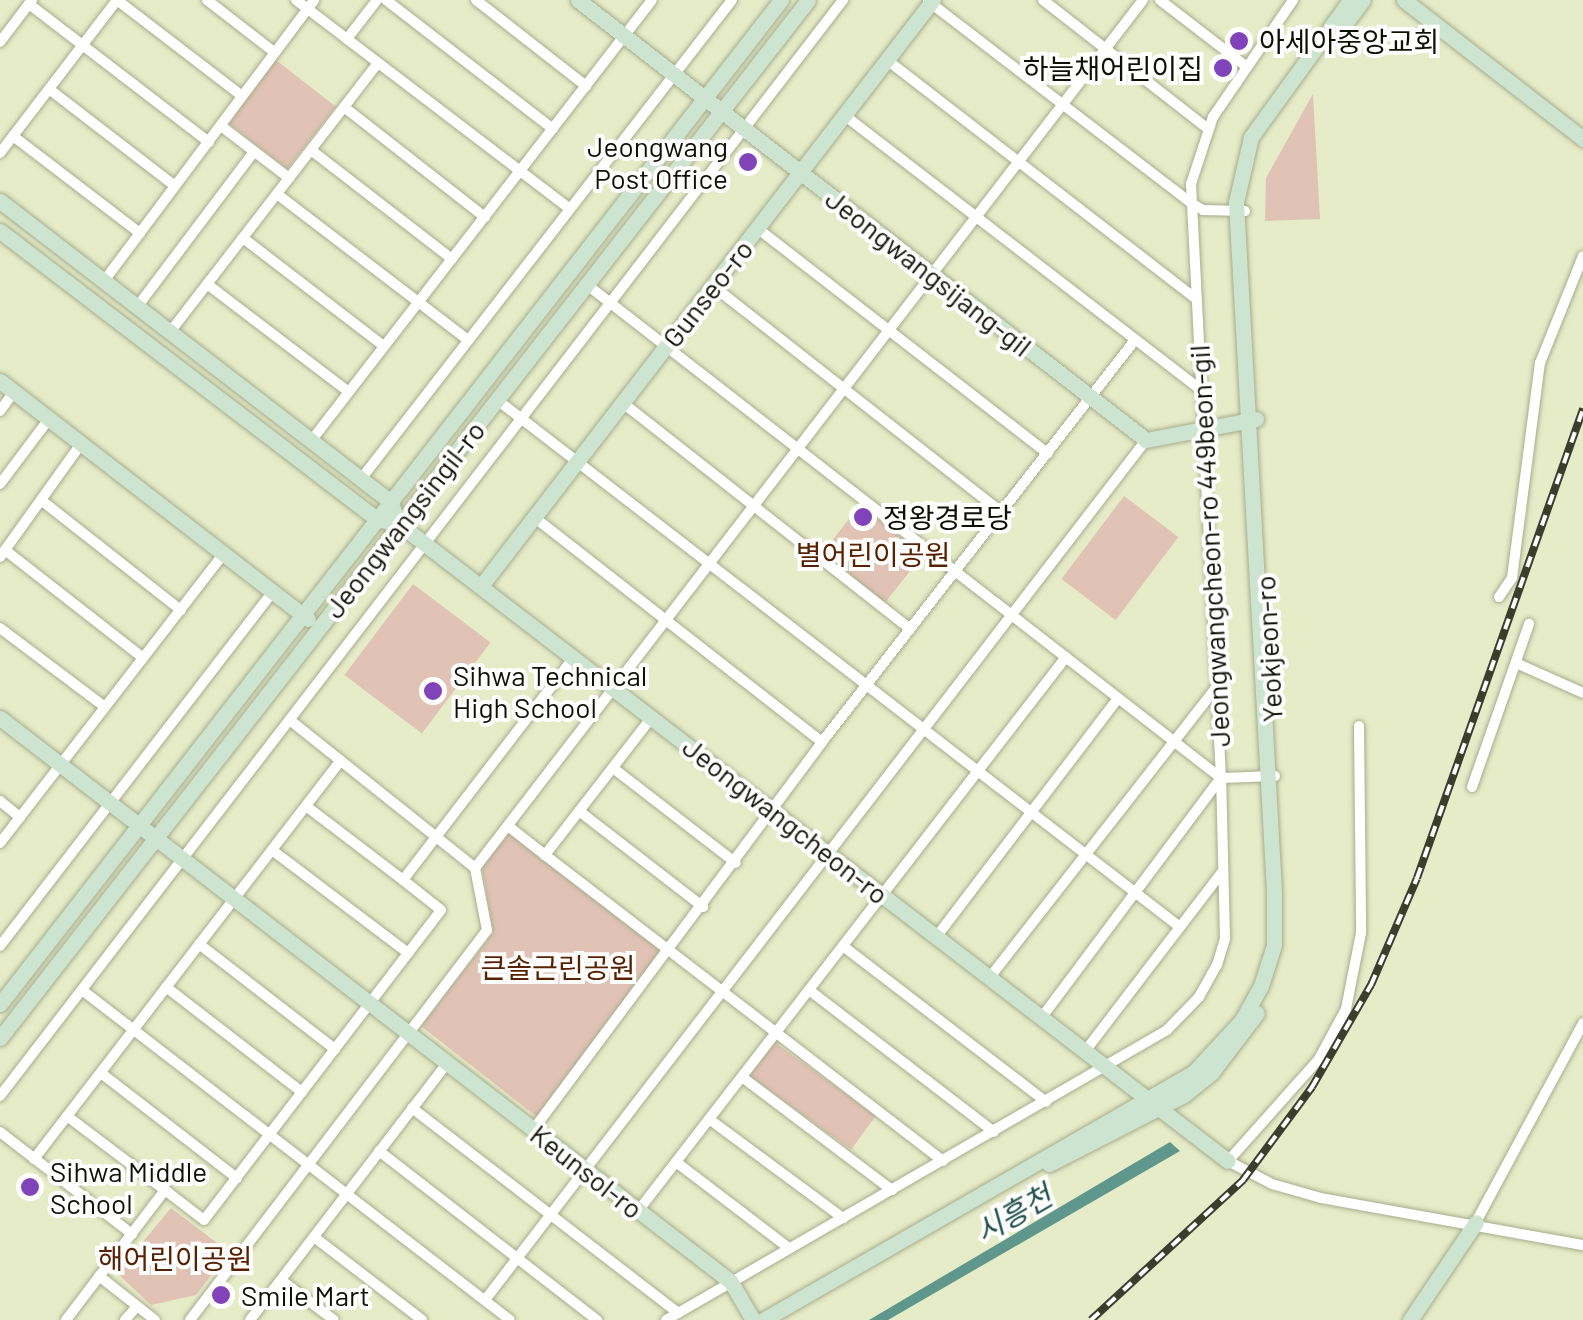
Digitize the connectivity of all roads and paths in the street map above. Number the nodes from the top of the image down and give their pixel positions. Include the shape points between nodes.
1 (117, 0) edge
2 (207, 0) edge
3 (296, 0) edge
4 (377, 0) edge
5 (386, 0) edge
6 (476, 0) edge
7 (578, 0) edge
8 (652, 0) edge
9 (732, 0) edge
10 (781, 0) edge
11 (808, 0) edge
12 (844, 0) edge
13 (1043, 0) edge
14 (1142, 0) edge
15 (1160, 0) edge
16 (1276, 0) edge
17 (1350, 0) edge
18 (1363, 0) edge
19 (1404, 0) edge
20 (930, 1) edge
21 (31, 2) edge
22 (311, 4) edge
23 (1290, 4) edge
24 (624, 36) junction
25 (347, 39) junction
26 (0, 42) edge
27 (82, 45) junction
28 (1105, 49) junction
29 (274, 52) junction
30 (887, 60) junction
31 (378, 63) junction
32 (1247, 68) junction
33 (674, 74) junction
34 (586, 86) junction
35 (49, 89) junction
36 (241, 96) junction
37 (705, 98) junction
38 (1063, 104) junction
39 (344, 107) junction
40 (722, 111) junction
41 (844, 115) junction
42 (220, 126) junction
43 (744, 128) junction
44 (552, 129) junction
45 (1208, 129) junction
46 (13, 136) junction
47 (1583, 139) edge
48 (209, 142) junction
49 (310, 150) junction
50 (254, 152) junction
51 (0, 153) edge
52 (1018, 162) junction
53 (520, 171) junction
54 (800, 172) junction
55 (290, 178) junction
56 (175, 186) junction
57 (277, 194) junction
58 (0, 201) edge
59 (1192, 203) junction
60 (570, 210) junction
61 (1241, 211) junction
62 (485, 217) junction
63 (976, 217) junction
64 (757, 228) junction
65 (0, 231) edge
66 (140, 233) junction
67 (243, 238) junction
68 (1583, 256) edge
69 (452, 259) junction
70 (932, 274) junction
71 (104, 281) junction
72 (207, 284) junction
73 (586, 284) junction
74 (712, 286) junction
75 (1196, 299) junction
76 (418, 302) junction
77 (608, 304) junction
78 (138, 307) junction
79 (889, 330) junction
80 (170, 332) junction
81 (468, 340) junction
82 (1135, 340) junction
83 (384, 346) junction
84 (666, 346) junction
85 (0, 381) edge
86 (844, 389) junction
87 (1201, 390) junction
88 (14, 392) junction
89 (349, 392) junction
90 (1091, 398) junction
91 (496, 399) junction
92 (622, 402) junction
93 (0, 411) edge
94 (520, 418) junction
95 (49, 419) junction
96 (1252, 420) junction
97 (1203, 429) junction
98 (1146, 440) junction
99 (311, 441) junction
100 (81, 444) junction
101 (798, 448) junction
102 (1048, 454) junction
103 (577, 462) junction
104 (361, 479) junction
105 (0, 484) edge
106 (41, 500) junction
107 (390, 501) junction
108 (754, 505) junction
109 (1003, 513) junction
110 (534, 517) junction
111 (377, 519) junction
112 (400, 524) junction
113 (424, 543) junction
114 (2, 553) edge
115 (224, 554) junction
116 (709, 564) junction
117 (956, 571) junction
118 (481, 586) junction
119 (273, 592) junction
120 (1499, 596) dead end
121 (180, 610) junction
122 (302, 615) junction
123 (1012, 615) junction
124 (666, 620) junction
125 (1530, 624) dead end
126 (0, 628) edge
127 (319, 628) junction
128 (910, 628) junction
129 (143, 658) junction
130 (574, 658) junction
131 (1066, 658) junction
132 (1516, 663) junction
133 (865, 686) junction
134 (1216, 687) junction
135 (614, 688) junction
136 (1583, 693) edge
137 (1118, 698) junction
138 (105, 707) junction
139 (652, 717) junction
140 (0, 718) edge
141 (291, 722) junction
142 (1359, 726) dead end
143 (924, 730) junction
144 (1173, 741) junction
145 (822, 742) junction
146 (341, 760) junction
147 (60, 764) junction
148 (613, 768) junction
149 (978, 772) junction
150 (1271, 776) junction
151 (1221, 778) junction
152 (1472, 787) dead end
153 (0, 801) edge
154 (110, 803) junction
155 (306, 806) junction
156 (772, 810) junction
157 (578, 811) junction
158 (1031, 812) junction
159 (20, 817) junction
160 (139, 825) junction
161 (508, 826) junction
162 (154, 837) junction
163 (436, 837) junction
164 (0, 842) edge
165 (272, 850) junction
166 (829, 853) junction
167 (1085, 854) junction
168 (545, 855) junction
169 (184, 859) junction
170 (736, 863) junction
171 (476, 868) junction
172 (1223, 870) junction
173 (402, 880) junction
174 (1135, 893) junction
175 (883, 894) junction
176 (234, 899) junction
177 (703, 907) junction
178 (1180, 927) junction
179 (937, 936) junction
180 (200, 944) junction
181 (0, 946) edge
182 (844, 946) junction
183 (670, 951) junction
184 (408, 953) junction
185 (990, 977) junction
186 (166, 987) junction
187 (82, 990) junction
188 (810, 990) junction
189 (722, 991) junction
190 (0, 1004) edge
191 (370, 1004) junction
192 (1042, 1017) junction
193 (1583, 1024) edge
194 (134, 1029) junction
195 (776, 1032) junction
196 (408, 1033) junction
197 (0, 1038) edge
198 (335, 1049) junction
199 (1086, 1050) junction
200 (447, 1063) junction
201 (1107, 1067) junction
202 (100, 1072) junction
203 (742, 1077) junction
204 (302, 1092) junction
205 (0, 1096) edge
206 (1046, 1102) junction
207 (412, 1108) junction
208 (1161, 1108) junction
209 (67, 1116) junction
210 (709, 1119) junction
211 (533, 1130) junction
212 (0, 1132) edge
213 (994, 1132) junction
214 (270, 1134) junction
215 (379, 1151) junction
216 (34, 1159) junction
217 (1228, 1160) junction
218 (943, 1161) junction
219 (676, 1162) junction
220 (308, 1164) junction
221 (585, 1170) junction
222 (237, 1178) junction
223 (165, 1190) junction
224 (892, 1190) junction
225 (347, 1194) junction
226 (638, 1211) junction
227 (550, 1215) junction
228 (843, 1218) junction
229 (1476, 1222) junction
230 (132, 1234) junction
231 (314, 1237) junction
232 (1583, 1245) edge
233 (790, 1249) junction
234 (517, 1258) junction
235 (100, 1276) junction
236 (281, 1280) junction
237 (731, 1282) junction
238 (485, 1300) junction
239 (137, 1306) junction
240 (678, 1313) junction
241 (66, 1320) edge
242 (126, 1320) edge
243 (156, 1320) edge
244 (190, 1320) edge
245 (250, 1320) edge
246 (334, 1320) edge
247 (422, 1320) edge
248 (510, 1320) edge
249 (597, 1320) edge
250 (666, 1320) edge
251 (752, 1320) edge
252 (764, 1320) edge
253 (1410, 1320) edge

1 - 27 street
1 - 36 street
2 - 29 street
3 - 22 street
4 - 25 street
5 - 44 street
6 - 34 street
7 - 24 street, Jeongwangsijang-gil
8 - 24 street
9 - 33 street
10 - 37 street, Jeongwangsingil-ro
11 - 40 street, Jeongwangsingil-ro
12 - 43 street
13 - 28 street
14 - 28 street
15 - 32 street
16 - 23 street
17 - 61 street, Yeokjeon-ro via 1252,137
18 - 61 street, Yeokjeon-ro via 1272,121 1249,170
19 - 47 street
20 - 30 street, Gunseo-ro
20 - 38 street
21 - 26 street
21 - 27 street
22 - 25 street
22 - 29 street
23 - 32 street, Jeongwangcheon-ro 449beon-gil
24 - 33 street, Jeongwangsijang-gil
24 - 34 street
25 - 31 street
27 - 35 street
27 - 48 street
28 - 38 street
28 - 45 street
29 - 36 street
30 - 41 street, Gunseo-ro
30 - 52 street
31 - 39 street
31 - 53 street
32 - 45 street, Jeongwangcheon-ro 449beon-gil
33 - 37 street, Jeongwangsijang-gil
33 - 60 street
34 - 44 street
35 - 46 street
35 - 56 street
36 - 42 street
37 - 40 street, Jeongwangsijang-gil
37 - 107 street, Jeongwangsingil-ro
38 - 52 street
38 - 59 street
39 - 49 street
39 - 62 street
40 - 43 street, Jeongwangsijang-gil
40 - 73 street, Jeongwangsingil-ro
41 - 54 street, Gunseo-ro
41 - 63 street
42 - 48 street
42 - 50 street
43 - 54 street, Jeongwangsijang-gil
43 - 77 street
44 - 53 street
45 - 59 street, Jeongwangcheon-ro 449beon-gil
46 - 51 street
46 - 66 street
48 - 56 street
49 - 55 street
49 - 69 street
50 - 55 street
50 - 78 street
52 - 63 street
52 - 75 street
53 - 60 street
53 - 62 street
54 - 64 street, Gunseo-ro
54 - 70 street, Jeongwangsijang-gil
55 - 57 street
56 - 66 street
57 - 67 street
57 - 76 street
58 - 71 street, Jeongwangcheon-ro
59 - 61 street
59 - 75 street, Jeongwangcheon-ro 449beon-gil
60 - 81 street
61 - 96 street, Yeokjeon-ro
62 - 69 street
63 - 70 street
63 - 82 street
64 - 74 street, Gunseo-ro
64 - 79 street
65 - 111 street, Jeongwangcheon-ro
66 - 71 street
67 - 72 street
67 - 83 street
68 - 120 street via 1540,363 1512,578
69 - 76 street
70 - 79 street
70 - 90 street, Jeongwangsijang-gil
71 - 78 street, Jeongwangcheon-ro
72 - 80 street
72 - 89 street
73 - 77 street
73 - 91 street, Jeongwangsingil-ro
74 - 84 street, Gunseo-ro
74 - 86 street
75 - 87 street, Jeongwangcheon-ro 449beon-gil
76 - 81 street
76 - 83 street
77 - 84 street
77 - 94 street
78 - 80 street, Jeongwangcheon-ro
79 - 86 street
79 - 102 street
80 - 99 street, Jeongwangcheon-ro
81 - 104 street
82 - 87 street
82 - 90 street
83 - 89 street
84 - 92 street, Gunseo-ro
84 - 101 street
85 - 88 street
86 - 101 street
86 - 109 street
87 - 97 street, Jeongwangcheon-ro 449beon-gil
88 - 93 street
88 - 95 street
89 - 99 street
90 - 98 street, Jeongwangsijang-gil
90 - 102 street
91 - 94 street
91 - 112 street, Jeongwangsingil-ro
92 - 103 street, Gunseo-ro
92 - 108 street
94 - 103 street
94 - 113 street
95 - 100 street
95 - 105 street
96 - 97 street
96 - 150 street, Yeokjeon-ro
97 - 98 street
97 - 134 street, Jeongwangcheon-ro 449beon-gil
98 - 123 street
99 - 104 street, Jeongwangcheon-ro
100 - 106 street
100 - 115 street
101 - 108 street
101 - 117 street
102 - 109 street
103 - 110 street, Gunseo-ro
103 - 116 street
104 - 107 street, Jeongwangcheon-ro
106 - 114 street
106 - 121 street
107 - 111 street, Jeongwangsingil-ro
107 - 112 street, Jeongwangcheon-ro
108 - 116 street
108 - 128 street
109 - 117 street
110 - 118 street, Gunseo-ro
110 - 124 street
111 - 112 street, Jeongwangcheon-ro
111 - 122 street, Jeongwangsingil-ro
112 - 113 street, Jeongwangcheon-ro
112 - 127 street, Jeongwangsingil-ro
113 - 118 street, Jeongwangcheon-ro
113 - 141 street
114 - 129 street
115 - 119 street
115 - 121 street
116 - 124 street
116 - 133 street
117 - 123 street
117 - 128 street
118 - 130 street, Jeongwangcheon-ro
119 - 122 street
119 - 154 street
121 - 129 street
122 - 127 street
122 - 160 street, Jeongwangsingil-ro
123 - 131 street
123 - 143 street
124 - 135 street
124 - 145 street
125 - 132 street
126 - 138 street
127 - 162 street, Jeongwangsingil-ro
128 - 133 street
129 - 138 street
130 - 135 street, Jeongwangcheon-ro
130 - 163 street
131 - 137 street
131 - 149 street
132 - 136 street
132 - 152 street
133 - 143 street
133 - 145 street
134 - 144 street
134 - 151 street, Jeongwangcheon-ro 449beon-gil
135 - 139 street, Jeongwangcheon-ro
135 - 161 street
137 - 144 street
137 - 158 street
138 - 147 street
139 - 148 street
139 - 156 street, Jeongwangcheon-ro
140 - 147 street, Keunsol-ro
141 - 146 street
141 - 169 street
142 - 217 street via 1360,933 1346,1009 1319,1058
143 - 149 street
143 - 166 street
144 - 151 street
144 - 167 street
145 - 156 street
146 - 155 street
146 - 163 street
147 - 154 street, Keunsol-ro
147 - 159 street
148 - 157 street
148 - 170 street
149 - 158 street
149 - 175 street
150 - 151 street
150 - 208 street, Yeokjeon-ro via 1282,937 1270,983 1244,1034 1212,1072
151 - 172 street, Jeongwangcheon-ro 449beon-gil
151 - 174 street
153 - 159 street
154 - 160 street, Keunsol-ro
154 - 181 street
155 - 165 street
155 - 173 street
156 - 166 street, Jeongwangcheon-ro
156 - 170 street
157 - 168 street
157 - 177 street
158 - 167 street
158 - 179 street
159 - 164 street
160 - 162 street, Keunsol-ro
160 - 190 street, Jeongwangsingil-ro
161 - 168 street
161 - 171 street
162 - 169 street, Keunsol-ro
162 - 197 street, Jeongwangsingil-ro
163 - 171 street
163 - 173 street
165 - 176 street
165 - 184 street
166 - 175 street, Jeongwangcheon-ro
166 - 189 street
167 - 174 street
167 - 185 street
168 - 183 street
169 - 176 street, Keunsol-ro
169 - 187 street
170 - 177 street
171 - 196 street via 487,930
172 - 178 street
172 - 201 street, Jeongwangcheon-ro 449beon-gil via 1225,938 1208,983 1177,1022
173 - 184 street via 441,910
174 - 178 street
174 - 192 street
175 - 179 street, Jeongwangcheon-ro
175 - 182 street
176 - 180 street
176 - 191 street, Keunsol-ro
177 - 183 street
178 - 199 street
179 - 185 street, Jeongwangcheon-ro
180 - 186 street
180 - 198 street
182 - 188 street
182 - 206 street
183 - 189 street
183 - 211 street
184 - 191 street
185 - 192 street, Jeongwangcheon-ro
186 - 194 street
186 - 204 street
187 - 194 street
187 - 205 street
188 - 195 street
188 - 213 street
189 - 195 street
189 - 221 street
191 - 196 street, Keunsol-ro
191 - 198 street
192 - 199 street, Jeongwangcheon-ro
193 - 229 street
194 - 202 street
194 - 214 street
195 - 203 street
195 - 218 street
196 - 200 street, Keunsol-ro
196 - 220 street
198 - 204 street
199 - 201 street, Jeongwangcheon-ro
200 - 207 street
200 - 211 street, Keunsol-ro
201 - 206 street, Jeongwangcheon-ro 449beon-gil
201 - 208 street, Jeongwangcheon-ro
202 - 209 street
202 - 222 street
203 - 210 street
203 - 224 street
204 - 214 street
206 - 213 street, Jeongwangcheon-ro 449beon-gil
207 - 215 street
207 - 227 street
208 - 217 street, Jeongwangcheon-ro
208 - 252 street, Yeokjeon-ro via 1000,1185
209 - 216 street
209 - 223 street
210 - 219 street
210 - 228 street
211 - 221 street, Keunsol-ro
212 - 216 street
213 - 218 street, Jeongwangcheon-ro 449beon-gil
214 - 220 street
214 - 222 street
215 - 225 street
215 - 234 street
216 - 230 street
217 - 229 street via 1272,1184 1321,1198
218 - 224 street, Jeongwangcheon-ro 449beon-gil
219 - 226 street
219 - 233 street
220 - 225 street
220 - 244 street
221 - 226 street, Keunsol-ro
221 - 227 street
222 - 223 street via 204,1220
223 - 230 street
224 - 228 street, Jeongwangcheon-ro 449beon-gil
225 - 231 street
225 - 238 street
226 - 237 street, Keunsol-ro
227 - 234 street
227 - 240 street
228 - 233 street, Jeongwangcheon-ro 449beon-gil
229 - 232 street
229 - 253 street
230 - 235 street
231 - 236 street
231 - 247 street
233 - 237 street, Jeongwangcheon-ro 449beon-gil
234 - 238 street
234 - 249 street
235 - 239 street
235 - 241 street
236 - 245 street
236 - 246 street
237 - 240 street, Jeongwangcheon-ro 449beon-gil
237 - 251 street, Keunsol-ro
238 - 248 street
239 - 242 street
239 - 243 street
240 - 250 street, Jeongwangcheon-ro 449beon-gil

